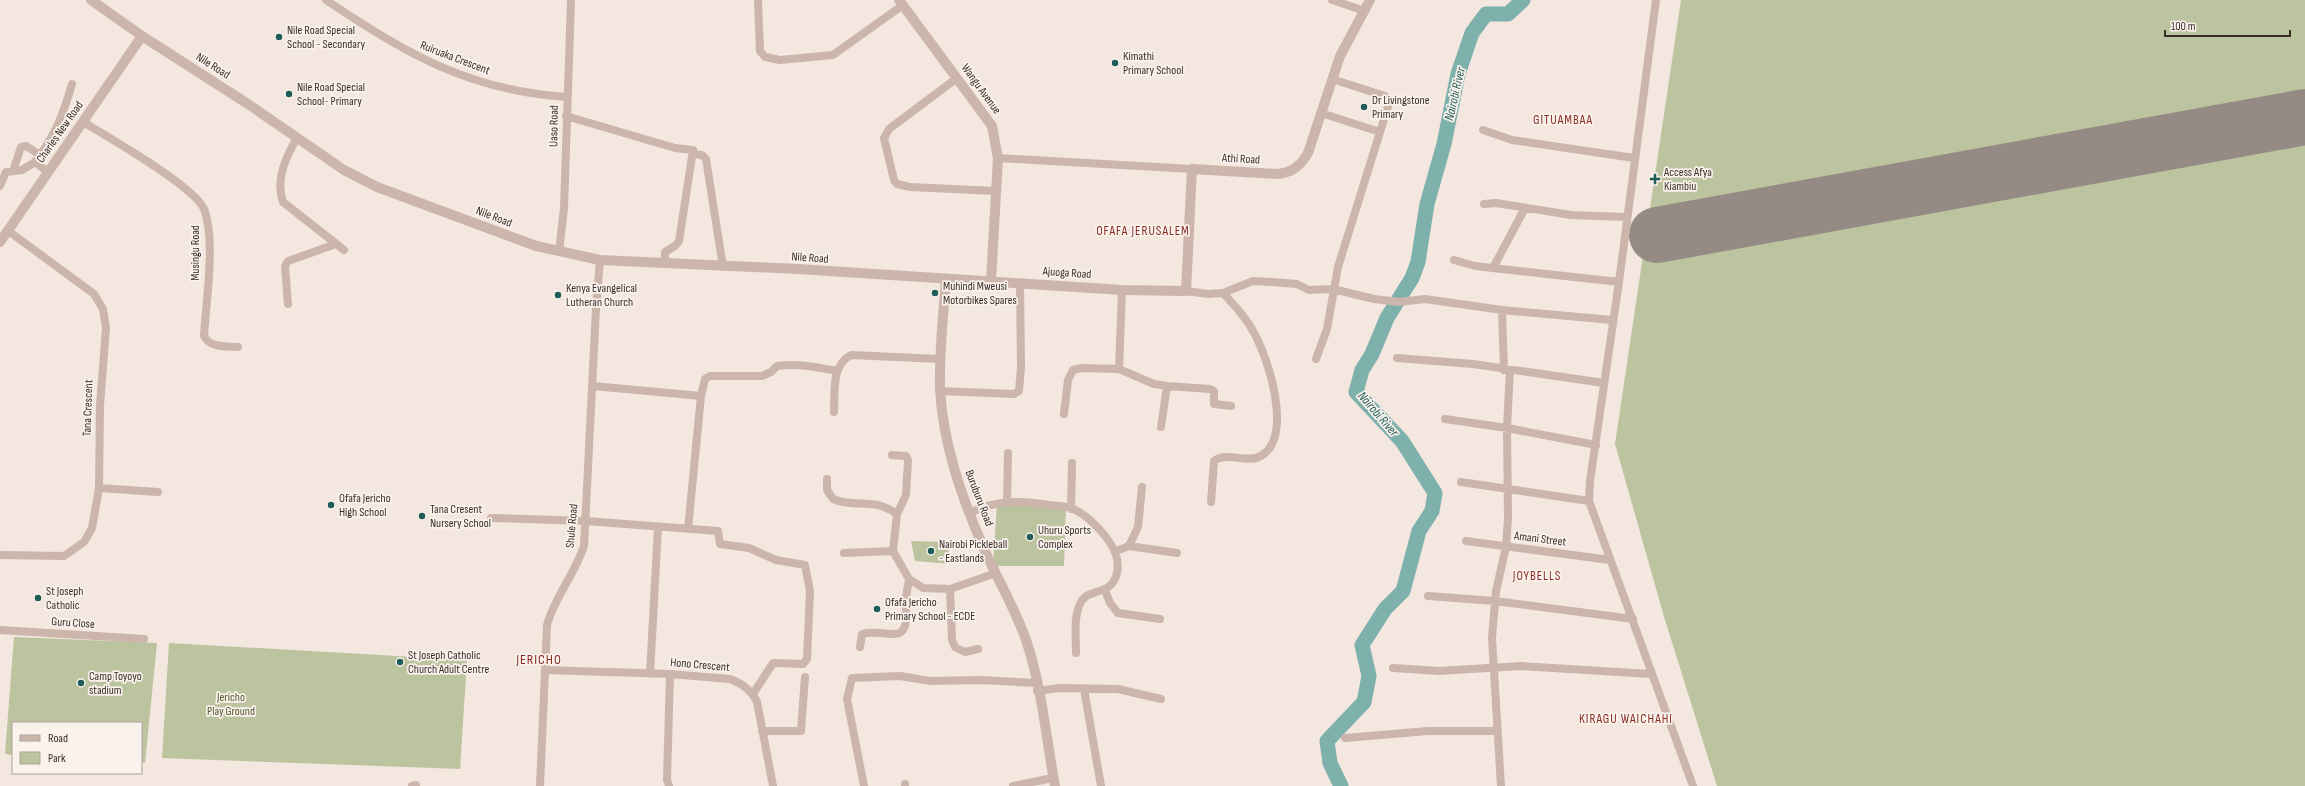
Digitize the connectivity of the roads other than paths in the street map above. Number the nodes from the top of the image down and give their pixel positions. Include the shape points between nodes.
1 (91, 0) edge
2 (326, 0) edge
3 (571, 0) edge
4 (758, 0) edge
5 (1332, 0) edge
6 (1370, 0) edge
7 (1656, 0) edge
8 (901, 3) edge
9 (1365, 11) junction
10 (142, 36) junction
11 (957, 78) junction
12 (1332, 79) junction
13 (72, 84) dead end
14 (567, 97) junction
15 (1321, 113) junction
16 (566, 116) junction
17 (83, 122) junction
18 (1483, 130) dead end
19 (1380, 132) junction
20 (297, 138) junction
21 (693, 154) junction
22 (38, 158) junction
23 (998, 158) junction
24 (1634, 158) junction
25 (1192, 169) junction
26 (13, 170) junction
27 (48, 172) junction
28 (0, 186) edge
29 (996, 191) junction
30 (1484, 204) dead end
31 (1525, 208) junction
32 (1627, 217) junction
33 (7, 230) junction
34 (0, 242) edge
35 (336, 244) junction
36 (344, 250) dead end
37 (559, 252) junction
38 (600, 260) junction
39 (1454, 260) dead end
40 (665, 264) junction
41 (723, 267) junction
42 (1493, 268) junction
43 (946, 280) junction
44 (991, 281) junction
45 (1619, 282) junction
46 (1020, 283) junction
47 (1122, 290) junction
48 (1333, 290) junction
49 (1186, 292) junction
50 (1223, 292) junction
51 (288, 304) dead end
52 (1502, 310) junction
53 (1612, 320) junction
54 (238, 347) dead end
55 (1397, 358) dead end
56 (940, 359) junction
57 (1316, 359) dead end
58 (1119, 369) junction
59 (1507, 370) junction
60 (837, 371) junction
61 (1604, 383) junction
62 (593, 386) junction
63 (1167, 386) junction
64 (940, 391) junction
65 (701, 396) junction
66 (1231, 406) dead end
67 (834, 412) dead end
68 (1064, 414) dead end
69 (1445, 419) dead end
70 (1161, 427) dead end
71 (1507, 428) junction
72 (1596, 445) junction
73 (1008, 453) dead end
74 (892, 455) dead end
75 (1072, 463) dead end
76 (827, 479) dead end
77 (1461, 482) dead end
78 (99, 488) junction
79 (1142, 488) dead end
80 (1507, 489) junction
81 (158, 492) dead end
82 (1589, 501) junction
83 (1007, 502) junction
84 (1211, 502) dead end
85 (1071, 508) junction
86 (970, 513) junction
87 (897, 514) junction
88 (491, 518) dead end
89 (586, 521) junction
90 (658, 527) junction
91 (688, 529) junction
92 (1466, 541) dead end
93 (1129, 546) junction
94 (1506, 548) junction
95 (893, 551) junction
96 (1116, 551) junction
97 (844, 553) dead end
98 (1177, 553) dead end
99 (0, 555) edge
100 (1610, 560) junction
101 (996, 573) junction
102 (909, 579) junction
103 (950, 589) junction
104 (1105, 590) junction
105 (1428, 596) dead end
106 (1495, 601) junction
107 (1160, 619) dead end
108 (1633, 619) junction
109 (0, 630) edge
110 (144, 639) dead end
111 (860, 647) dead end
112 (978, 648) dead end
113 (1076, 654) dead end
114 (1393, 668) dead end
115 (1494, 668) junction
116 (545, 670) junction
117 (650, 674) junction
118 (670, 674) junction
119 (1651, 674) junction
120 (805, 677) dead end
121 (1037, 687) junction
122 (1084, 689) junction
123 (753, 694) junction
124 (1160, 699) dead end
125 (762, 731) junction
126 (1497, 731) junction
127 (1345, 738) dead end
128 (1054, 782) edge
129 (540, 786) edge
130 (669, 786) edge
131 (773, 786) edge
132 (864, 786) edge
133 (1014, 786) edge
134 (1100, 786) edge
135 (1501, 786) edge
136 (1693, 786) edge

1 - 10 street, Nile Road
2 - 14 street, Ruiruaka Crescent via 375,33 427,62 502,89
3 - 14 street, Uaso Road
4 - 8 street via 760,51 765,57 780,60 833,55
5 - 9 street
6 - 9 street, Athi Road
7 - 24 street
8 - 11 street, Wangu Avenue
9 - 12 street, Athi Road via 1346,44
10 - 17 street, Charles New Road
10 - 20 street, Nile Road
11 - 23 street, Wangu Avenue via 992,126
11 - 29 street via 889,129 884,138 894,180 897,184 910,187
12 - 15 street, Athi Road
12 - 19 street via 1390,100
13 - 22 street via 61,121
14 - 16 street, Uaso Road
15 - 19 street
15 - 25 street, Athi Road via 1308,153 1301,164 1290,172 1278,174
16 - 21 street via 675,148 691,149
16 - 37 street, Uaso Road via 564,208
17 - 27 street, Charles New Road
17 - 54 street, Musingu Road via 166,175 192,194 203,207 209,231 204,336 206,342 211,344
18 - 24 street via 1512,140
19 - 48 street
20 - 35 street via 283,168 280,193 283,202
20 - 37 street, Nile Road via 344,170 377,187 536,246
21 - 40 street via 679,241 665,252
21 - 41 street via 702,155 706,159
22 - 26 street via 22,170
22 - 26 street via 26,146 21,147
22 - 27 street
23 - 25 street, Athi Road
23 - 29 street, Wangu Avenue
24 - 32 street
25 - 49 street
26 - 28 street via 6,172
27 - 33 street, Charles New Road
29 - 44 street, Wangu Avenue
30 - 31 street via 1496,203
31 - 32 street via 1571,215
31 - 42 street
32 - 45 street
33 - 34 street, Charles New Road
33 - 78 street, Tana Crescent via 85,286 94,294 103,309 106,328 100,405
35 - 36 street
35 - 51 street via 288,261 285,266
37 - 38 street, Nile Road
38 - 40 street, Nile Road
38 - 62 street, Shule Road
39 - 42 street
40 - 41 street, Nile Road
41 - 43 street, Nile Road
42 - 45 street
43 - 44 street, Ajuoga Road
43 - 56 street, Buruburu Road
44 - 46 street, Ajuoga Road
45 - 53 street
46 - 47 street, Ajuoga Road
46 - 64 street via 1019,391 1014,394
47 - 49 street, Ajuoga Road
47 - 58 street
48 - 50 street, Ajuoga Road via 1309,290 1297,284 1253,281
48 - 52 street, Ajuoga Road via 1374,300 1399,302 1425,299
48 - 57 street via 1327,329
49 - 50 street, Ajuoga Road
50 - 84 street via 1240,310 1254,331 1273,386 1277,420 1272,444 1262,456 1255,459 1220,458 1214,461
52 - 53 street, Ajuoga Road
52 - 59 street
53 - 61 street
55 - 59 street via 1473,364
56 - 60 street via 851,355 841,363
56 - 64 street, Buruburu Road
58 - 63 street via 1154,384
58 - 68 street via 1073,370 1068,380
59 - 61 street
59 - 71 street
60 - 65 street via 789,364 777,366 762,376 710,376 703,381
60 - 67 street
61 - 72 street
62 - 65 street
62 - 89 street, Shule Road
63 - 66 street via 1210,388 1214,391 1214,404
63 - 70 street
64 - 86 street, Buruburu Road via 948,447
65 - 91 street
69 - 71 street
71 - 72 street
71 - 80 street
72 - 82 street
73 - 83 street
74 - 87 street via 906,456 908,460 906,495
75 - 85 street
76 - 87 street via 828,490 833,499 874,503 886,506
77 - 80 street
78 - 81 street
78 - 99 street, Tana Crescent via 92,528 84,542 70,554 53,557
79 - 93 street via 1138,527
80 - 82 street
80 - 94 street
82 - 100 street
83 - 85 street via 1031,502
83 - 86 street via 982,506
85 - 96 street via 1101,531
86 - 101 street, Buruburu Road
87 - 95 street via 896,542
88 - 89 street
89 - 90 street
89 - 116 street, Shule Road via 581,556 551,609 545,644
90 - 91 street
90 - 117 street
91 - 123 street via 718,531 720,544 748,548 776,560 807,566 810,591 806,659 803,664 773,663
92 - 94 street, Amani Street
93 - 96 street
93 - 98 street
94 - 100 street, Amani Street
94 - 106 street
95 - 97 street
95 - 102 street
96 - 104 street via 1116,574
100 - 108 street
101 - 103 street
101 - 121 street, Buruburu Road via 1016,614
102 - 103 street via 923,588
102 - 111 street via 906,624 903,631 897,634 862,634
103 - 112 street via 952,640 955,647 965,652
104 - 107 street via 1110,603 1118,613
104 - 113 street via 1086,596 1078,607
105 - 106 street
106 - 108 street
106 - 115 street via 1492,638
108 - 119 street
109 - 110 street, Guru Close
114 - 115 street via 1440,671
115 - 119 street via 1521,666
115 - 126 street
116 - 117 street, Hono Crescent
116 - 129 street, Shule Road
117 - 118 street, Hono Crescent
118 - 123 street, Hono Crescent via 730,679
118 - 130 street via 667,780
119 - 136 street
120 - 125 street via 801,731
121 - 122 street
121 - 128 street, Buruburu Road
121 - 132 street via 980,680 930,681 900,676 852,678 847,699
122 - 124 street via 1118,689
122 - 134 street
123 - 125 street
125 - 131 street
126 - 127 street via 1428,732
126 - 135 street
128 - 133 street

